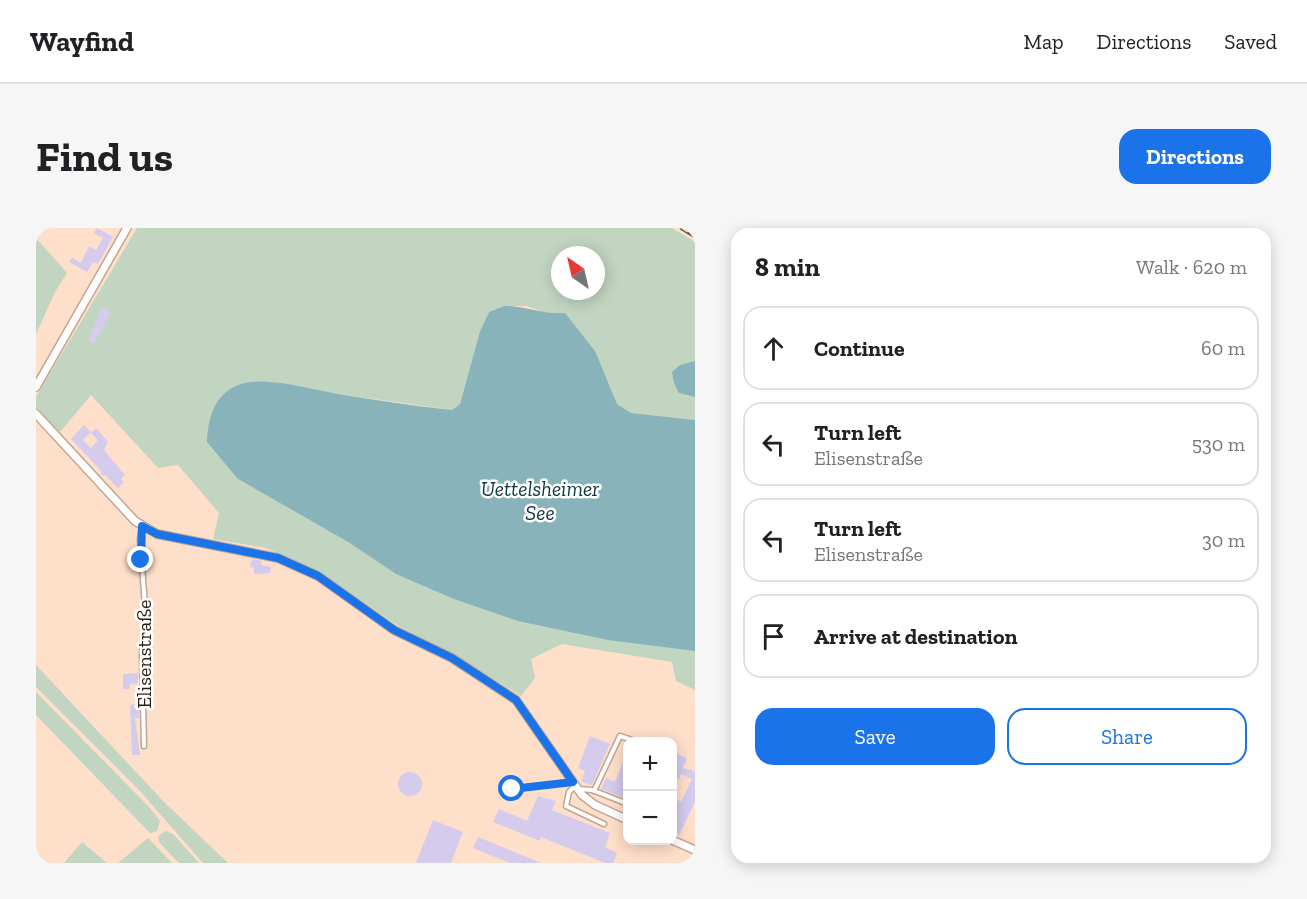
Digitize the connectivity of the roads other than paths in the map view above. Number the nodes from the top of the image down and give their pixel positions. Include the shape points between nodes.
1 (127, 228) edge
2 (36, 387) edge
3 (36, 414) edge
4 (142, 526) junction
5 (627, 737) edge
6 (144, 746) dead end
7 (576, 785) junction
8 (512, 789) dead end
9 (594, 791) junction
10 (623, 802) edge
11 (623, 818) edge
12 (604, 824) dead end
13 (677, 842) edge
14 (695, 850) edge

1 - 2 street
3 - 4 street
4 - 6 lane, Elisenstraße
4 - 7 street via 157,534 278,558 318,576 394,630 452,658 516,700
5 - 9 lane via 618,737
7 - 8 lane
7 - 9 lane
7 - 11 street via 595,805
7 - 12 lane via 569,792 566,806
9 - 10 lane
13 - 14 street

